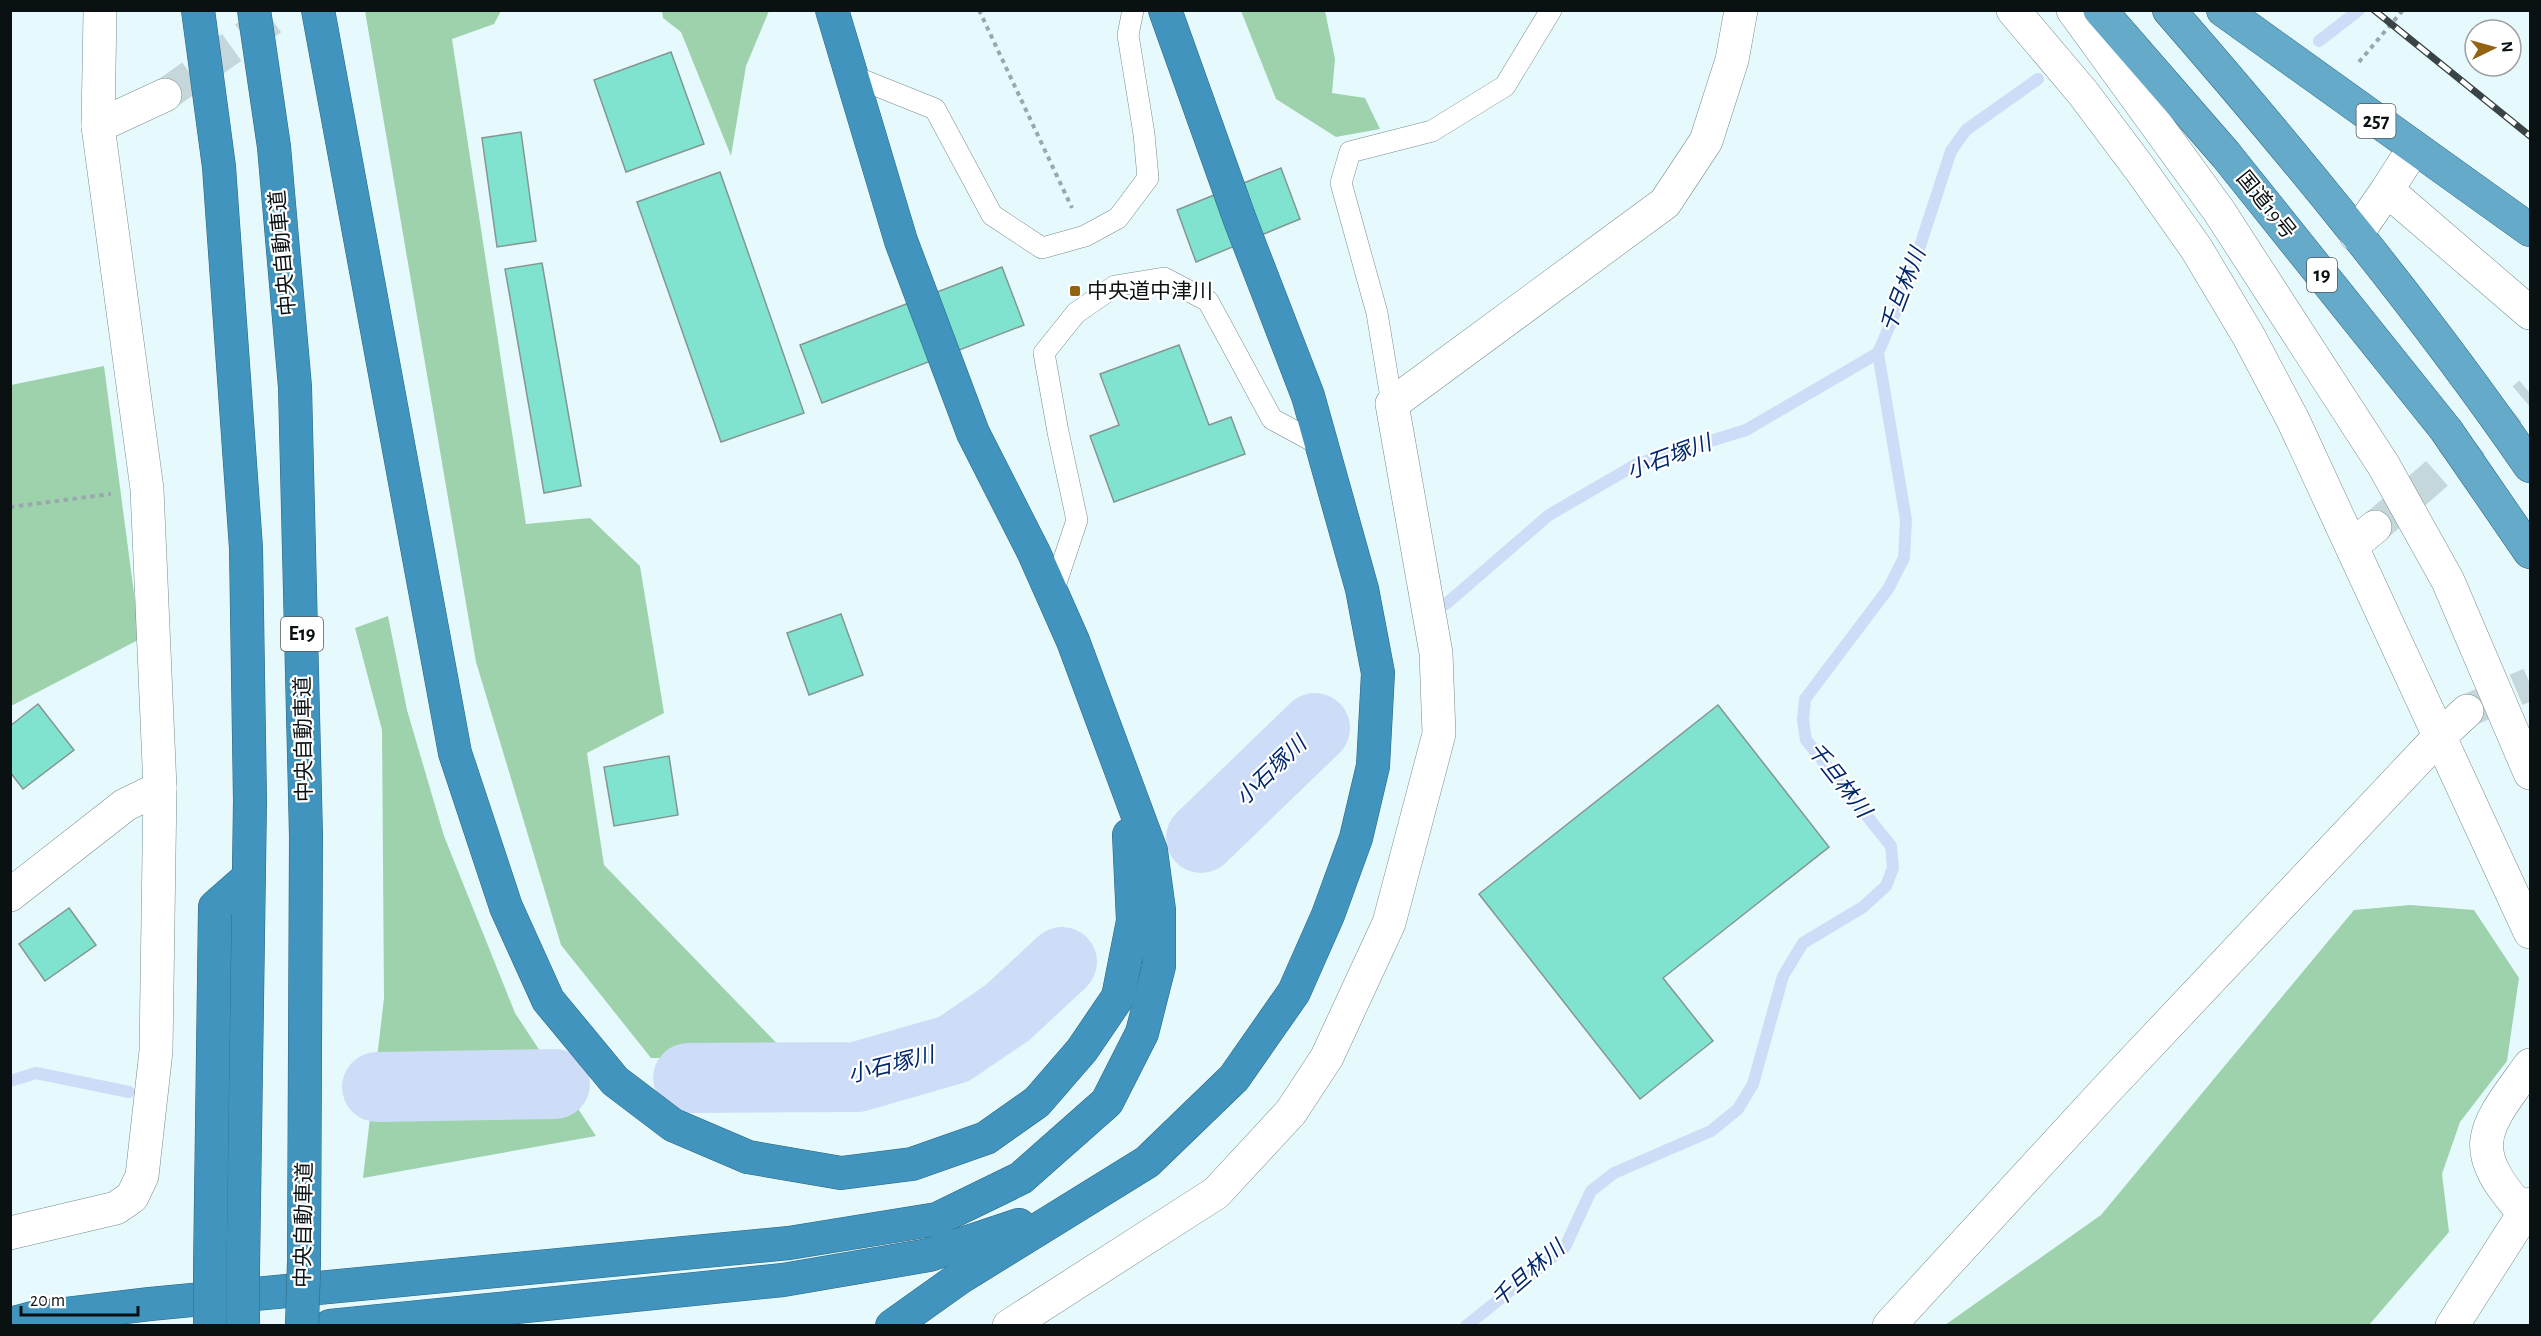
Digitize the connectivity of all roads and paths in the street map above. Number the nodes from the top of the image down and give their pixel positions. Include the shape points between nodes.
1 (100, 10) edge
2 (198, 10) edge
3 (254, 10) edge
4 (318, 10) edge
5 (832, 10) edge
6 (848, 10) edge
7 (979, 10) edge
8 (1133, 10) edge
9 (1166, 10) edge
10 (1551, 10) edge
11 (1741, 10) edge
12 (2013, 10) edge
13 (2073, 10) edge
14 (2100, 10) edge
15 (2169, 10) edge
16 (2223, 10) edge
17 (2403, 10) edge
18 (850, 75) junction
19 (2334, 90) junction
20 (165, 95) tunnel mouth
21 (98, 126) junction
22 (2414, 148) junction
23 (2387, 190) junction
24 (2530, 230) edge
25 (2356, 235) junction
26 (1085, 236) junction
27 (2530, 313) edge
28 (1392, 404) junction
29 (1322, 446) junction
30 (2530, 466) edge
31 (147, 489) junction
32 (10, 507) edge
33 (2530, 552) edge
34 (1052, 595) junction
35 (2467, 711) tunnel mouth
36 (2439, 737) junction
37 (2530, 772) edge
38 (1127, 784) junction
39 (160, 788) junction
40 (249, 877) junction
41 (10, 895) edge
42 (2530, 932) edge
43 (2530, 1065) edge
44 (1072, 1207) junction
45 (2528, 1209) edge
46 (10, 1233) edge
47 (10, 1324) edge
48 (210, 1326) edge
49 (243, 1326) edge
50 (302, 1326) edge
51 (330, 1326) edge
52 (892, 1326) edge
53 (1009, 1326) edge
54 (1889, 1326) edge
55 (2452, 1326) edge

1 - 21 street
2 - 40 highway via 219,167 246,548
3 - 50 highway, 中央自動車道 / E19, bridge via 274,147 295,387 306,836
4 - 38 highway via 455,753 506,907 548,1000 615,1081 673,1125 748,1157 841,1173 912,1164 986,1138 1037,1102 1082,1050 1118,997 1133,921
5 - 18 highway
6 - 18 highway
7 - 26 path
8 - 26 lane via 1128,35 1148,178 1118,218
9 - 29 highway via 1240,220 1308,396
10 - 28 lane via 1505,86 1432,130 1350,152 1341,183 1377,313
11 - 28 street via 1732,60 1706,141 1665,203
12 - 36 street via 2083,93 2196,248 2248,335 2363,537
13 - 37 street via 2219,211 2384,466 2448,581
14 - 33 highway, 国道19号 / 19 via 2226,155 2446,430
15 - 25 highway, 19
16 - 19 highway, 257
17 - 19 path
18 - 26 lane via 935,109 992,215 1042,248
18 - 34 highway via 901,241 973,433
19 - 22 highway, 257
20 - 21 street
21 - 31 street
22 - 23 street
22 - 24 highway, 257
23 - 25 street
23 - 27 street
25 - 30 highway, 19
28 - 53 street via 1436,653 1439,734 1389,923 1327,1058 1291,1112 1216,1193
29 - 34 lane via 1272,419 1208,301 1164,278 1115,286 1076,313 1044,353 1077,520
29 - 44 highway via 1362,589 1378,673 1373,766 1356,838 1328,915 1293,992 1234,1078 1147,1162
31 - 32 path
31 - 39 street
34 - 38 highway
35 - 36 street
36 - 42 street
36 - 54 street
38 - 47 highway via 1151,851 1159,910 1160,966 1142,1033 1107,1102 1021,1178 937,1219 789,1243 150,1304
39 - 41 street via 125,804
39 - 46 street via 156,1051 142,1176 132,1197 116,1208
40 - 48 highway, bridge via 215,906
40 - 49 highway, bridge
43 - 45 street via 2494,1116 2487,1155 2503,1190
44 - 51 highway via 929,1255 783,1280
44 - 52 highway
45 - 55 street

